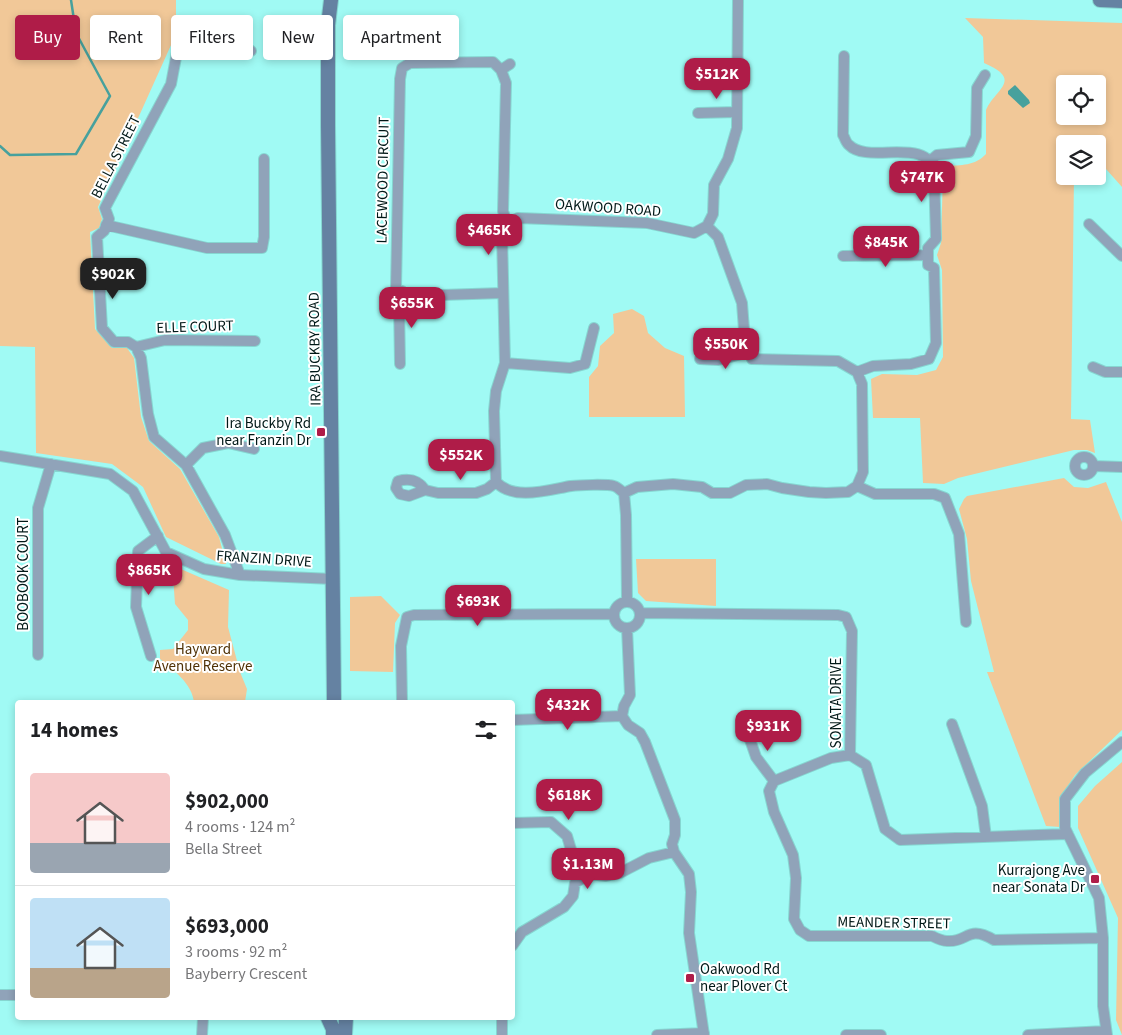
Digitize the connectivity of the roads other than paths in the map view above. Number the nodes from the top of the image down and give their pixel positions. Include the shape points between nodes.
1 (323, 0) edge
2 (331, 0) edge
3 (738, 0) edge
4 (1100, 0) edge
5 (1122, 1) edge
6 (326, 15) edge
7 (329, 15) edge
8 (844, 56) dead end
9 (176, 60) edge
10 (328, 60) edge
11 (510, 64) dead end
12 (501, 70) junction
13 (985, 75) dead end
14 (737, 112) junction
15 (698, 113) dead end
16 (264, 159) dead end
17 (930, 161) junction
18 (507, 224) junction
19 (1089, 224) dead end
20 (106, 225) junction
21 (707, 226) junction
22 (928, 255) junction
23 (843, 256) dead end
24 (1122, 256) edge
25 (402, 291) junction
26 (503, 293) junction
27 (594, 328) dead end
28 (255, 341) dead end
29 (136, 347) junction
30 (749, 352) junction
31 (700, 359) dead end
32 (505, 363) junction
33 (400, 364) dead end
34 (1093, 367) dead end
35 (857, 372) junction
36 (1122, 372) edge
37 (254, 448) dead end
38 (0, 456) edge
39 (51, 464) junction
40 (186, 465) junction
41 (1093, 466) dead end
42 (1122, 467) edge
43 (496, 482) junction
44 (858, 486) junction
45 (425, 490) dead end
46 (624, 493) junction
47 (158, 536) junction
48 (240, 574) junction
49 (333, 579) junction
50 (627, 601) junction
51 (614, 614) junction
52 (640, 614) junction
53 (966, 622) dead end
54 (627, 628) junction
55 (38, 655) dead end
56 (151, 656) dead end
57 (334, 700) edge
58 (402, 700) edge
59 (622, 716) junction
60 (515, 720) edge
61 (952, 724) dead end
62 (747, 731) dead end
63 (1122, 742) edge
64 (850, 755) junction
65 (774, 781) junction
66 (515, 823) edge
67 (1068, 834) junction
68 (986, 837) junction
69 (674, 852) junction
70 (580, 880) junction
71 (1103, 938) junction
72 (515, 942) edge
73 (15, 994) edge
74 (0, 995) edge
75 (203, 1020) edge
76 (329, 1020) edge
77 (346, 1020) edge
78 (502, 1020) edge
79 (1107, 1033) edge
80 (704, 1034) edge
81 (202, 1035) edge
82 (333, 1035) edge
83 (345, 1035) edge
84 (502, 1035) edge
85 (657, 1035) edge
86 (846, 1035) edge
87 (881, 1035) edge
88 (1028, 1035) edge

1 - 6 street, IRA BUCKBY ROAD
2 - 7 street, IRA BUCKBY ROAD
3 - 14 street
4 - 5 street
8 - 17 street via 843,135 849,146 861,151 921,154
9 - 20 street, BELLA STREET via 171,84 104,208 109,219
10 - 49 street, IRA BUCKBY ROAD
11 - 12 street
12 - 18 street via 506,83 503,211
12 - 25 street, LACEWOOD CIRCUIT via 493,62 410,63 402,68 396,288
13 - 17 street via 977,88 976,136 969,152 937,155
14 - 15 street
14 - 21 street via 737,128 728,159 714,185 713,214
16 - 20 street via 262,248 207,248
17 - 22 street via 934,172 936,239 928,248
18 - 21 street, OAKWOOD ROAD via 518,218 648,222 694,233
18 - 26 street via 501,243
19 - 24 street
20 - 29 street, BELLA STREET via 96,237 102,328 114,342 128,342
21 - 30 street via 718,237 742,303
22 - 23 street
22 - 35 street via 928,265 934,268 936,343 929,359 911,364 873,366
25 - 26 street via 410,296
25 - 33 street via 399,303
26 - 32 street
27 - 32 street via 585,364 570,368
28 - 29 street, ELLE COURT via 165,340
29 - 40 street via 141,358 154,437
30 - 31 street via 718,360
30 - 35 street via 752,359 838,361
32 - 43 street via 494,410
34 - 36 street via 1105,372
35 - 44 street via 862,384 863,472
37 - 40 street via 228,443 203,448
38 - 39 street, FRANZIN DRIVE
39 - 47 street, FRANZIN DRIVE via 110,474 133,491
39 - 55 street, BOOBOOK COURT via 38,508
40 - 48 street via 225,535
41 - 42 street
43 - 45 street via 476,493
43 - 46 street via 512,491 547,492 573,486 615,486
44 - 46 street via 848,492 826,493 767,484 746,485 730,493 712,493 702,487 673,484 637,487
44 - 53 street via 875,494 934,494 944,498 959,534
46 - 50 street
47 - 48 street, FRANZIN DRIVE via 166,552 204,569
47 - 56 street via 138,551 136,607
48 - 49 street, FRANZIN DRIVE
49 - 57 street, IRA BUCKBY ROAD
50 - 51 street via 618,604
50 - 52 street via 637,606
51 - 54 street via 618,624
51 - 58 street via 407,617 400,646
52 - 54 street via 636,624
52 - 64 street, SONATA DRIVE via 838,615 846,618 852,631
54 - 59 street via 630,695
59 - 60 street
59 - 69 street via 628,725 640,732 671,811
61 - 68 street via 982,806
62 - 65 street via 756,757
63 - 67 street via 1085,773 1065,799
64 - 65 street via 831,758
64 - 68 street, SONATA DRIVE via 866,765 885,829 900,840
65 - 71 street, MEANDER STREET via 769,792 774,812 793,855 796,878 794,918 800,930 809,936 932,936 947,941 982,933 994,940
66 - 70 street via 551,822 567,836
67 - 68 street, SONATA DRIVE
67 - 71 street via 1099,898
69 - 70 street via 650,858 620,873 606,876 589,874
69 - 80 street via 689,874 689,933
70 - 72 street via 575,883 574,896 564,907 522,932
71 - 79 street via 1103,1006
73 - 74 street
75 - 81 street
76 - 82 street
77 - 83 street
78 - 84 street
79 - 88 street
80 - 85 street
86 - 87 street

